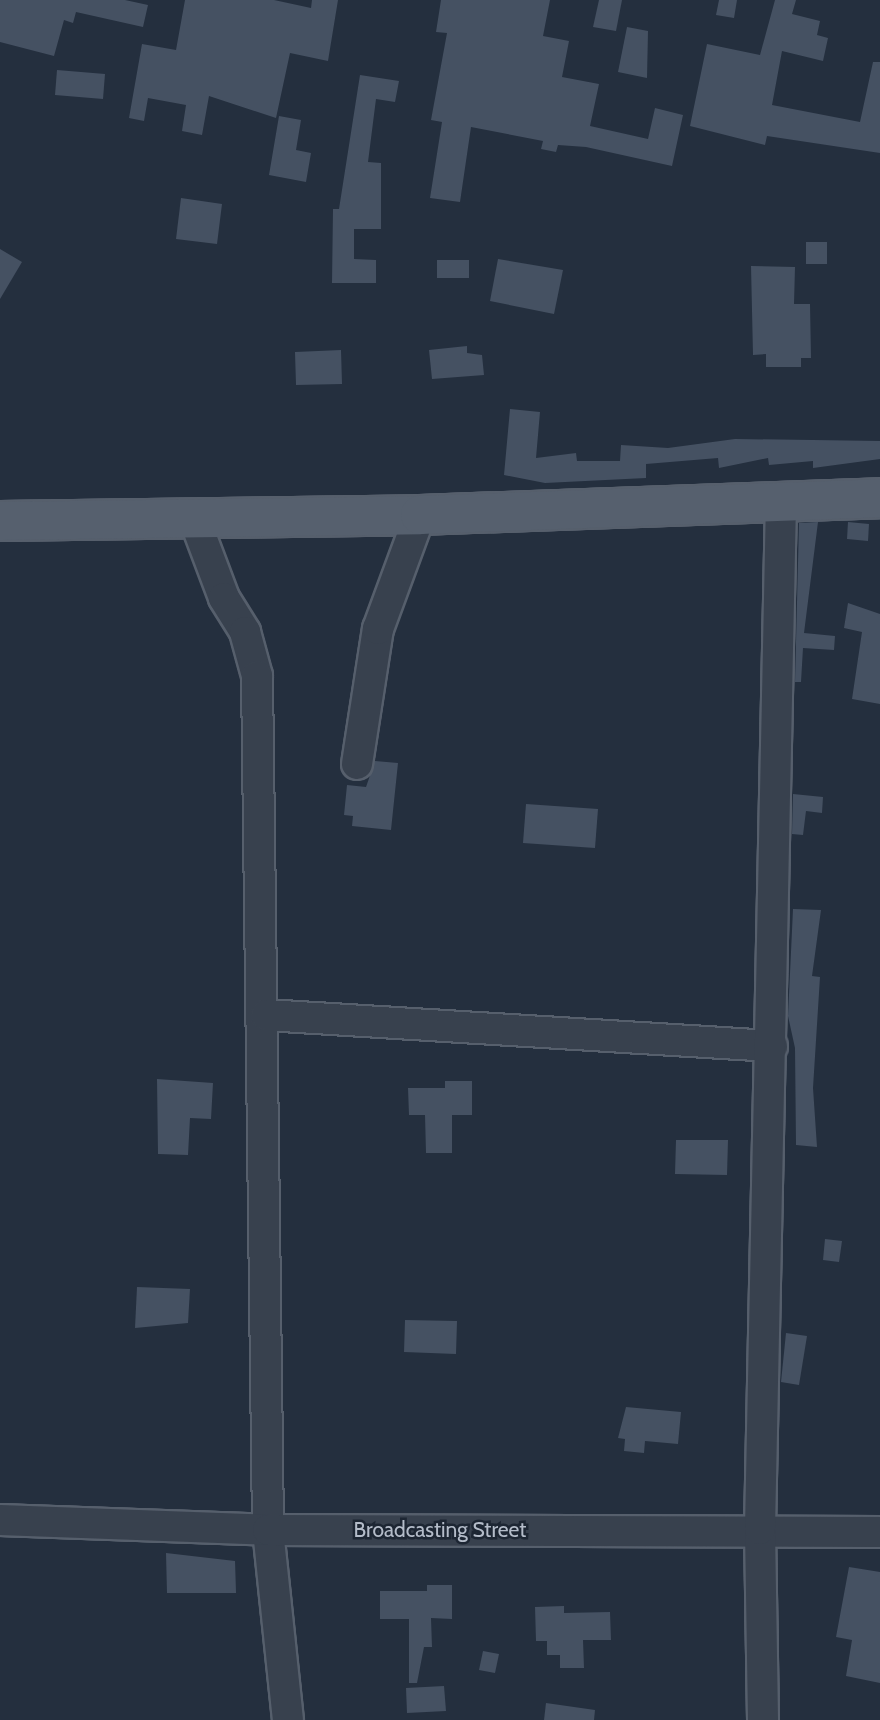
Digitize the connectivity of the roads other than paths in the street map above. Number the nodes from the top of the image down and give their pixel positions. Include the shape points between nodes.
1 (880, 498) edge
2 (781, 502) junction
3 (420, 515) junction
4 (194, 517) junction
5 (0, 521) edge
6 (357, 764) dead end
7 (266, 1015) junction
8 (772, 1046) junction
9 (0, 1520) edge
10 (761, 1529) junction
11 (268, 1530) junction
12 (880, 1532) edge
13 (288, 1720) edge
14 (763, 1720) edge

1 - 2 main road
2 - 3 main road
2 - 8 street
3 - 4 main road
3 - 6 street via 378,629
4 - 5 main road
4 - 7 street via 224,598 245,632 257,677
7 - 8 street
7 - 11 street
8 - 10 street
9 - 11 street, Broadcasting Street
10 - 11 street, Broadcasting Street
10 - 12 street, Broadcasting Street
10 - 14 street
11 - 13 street

